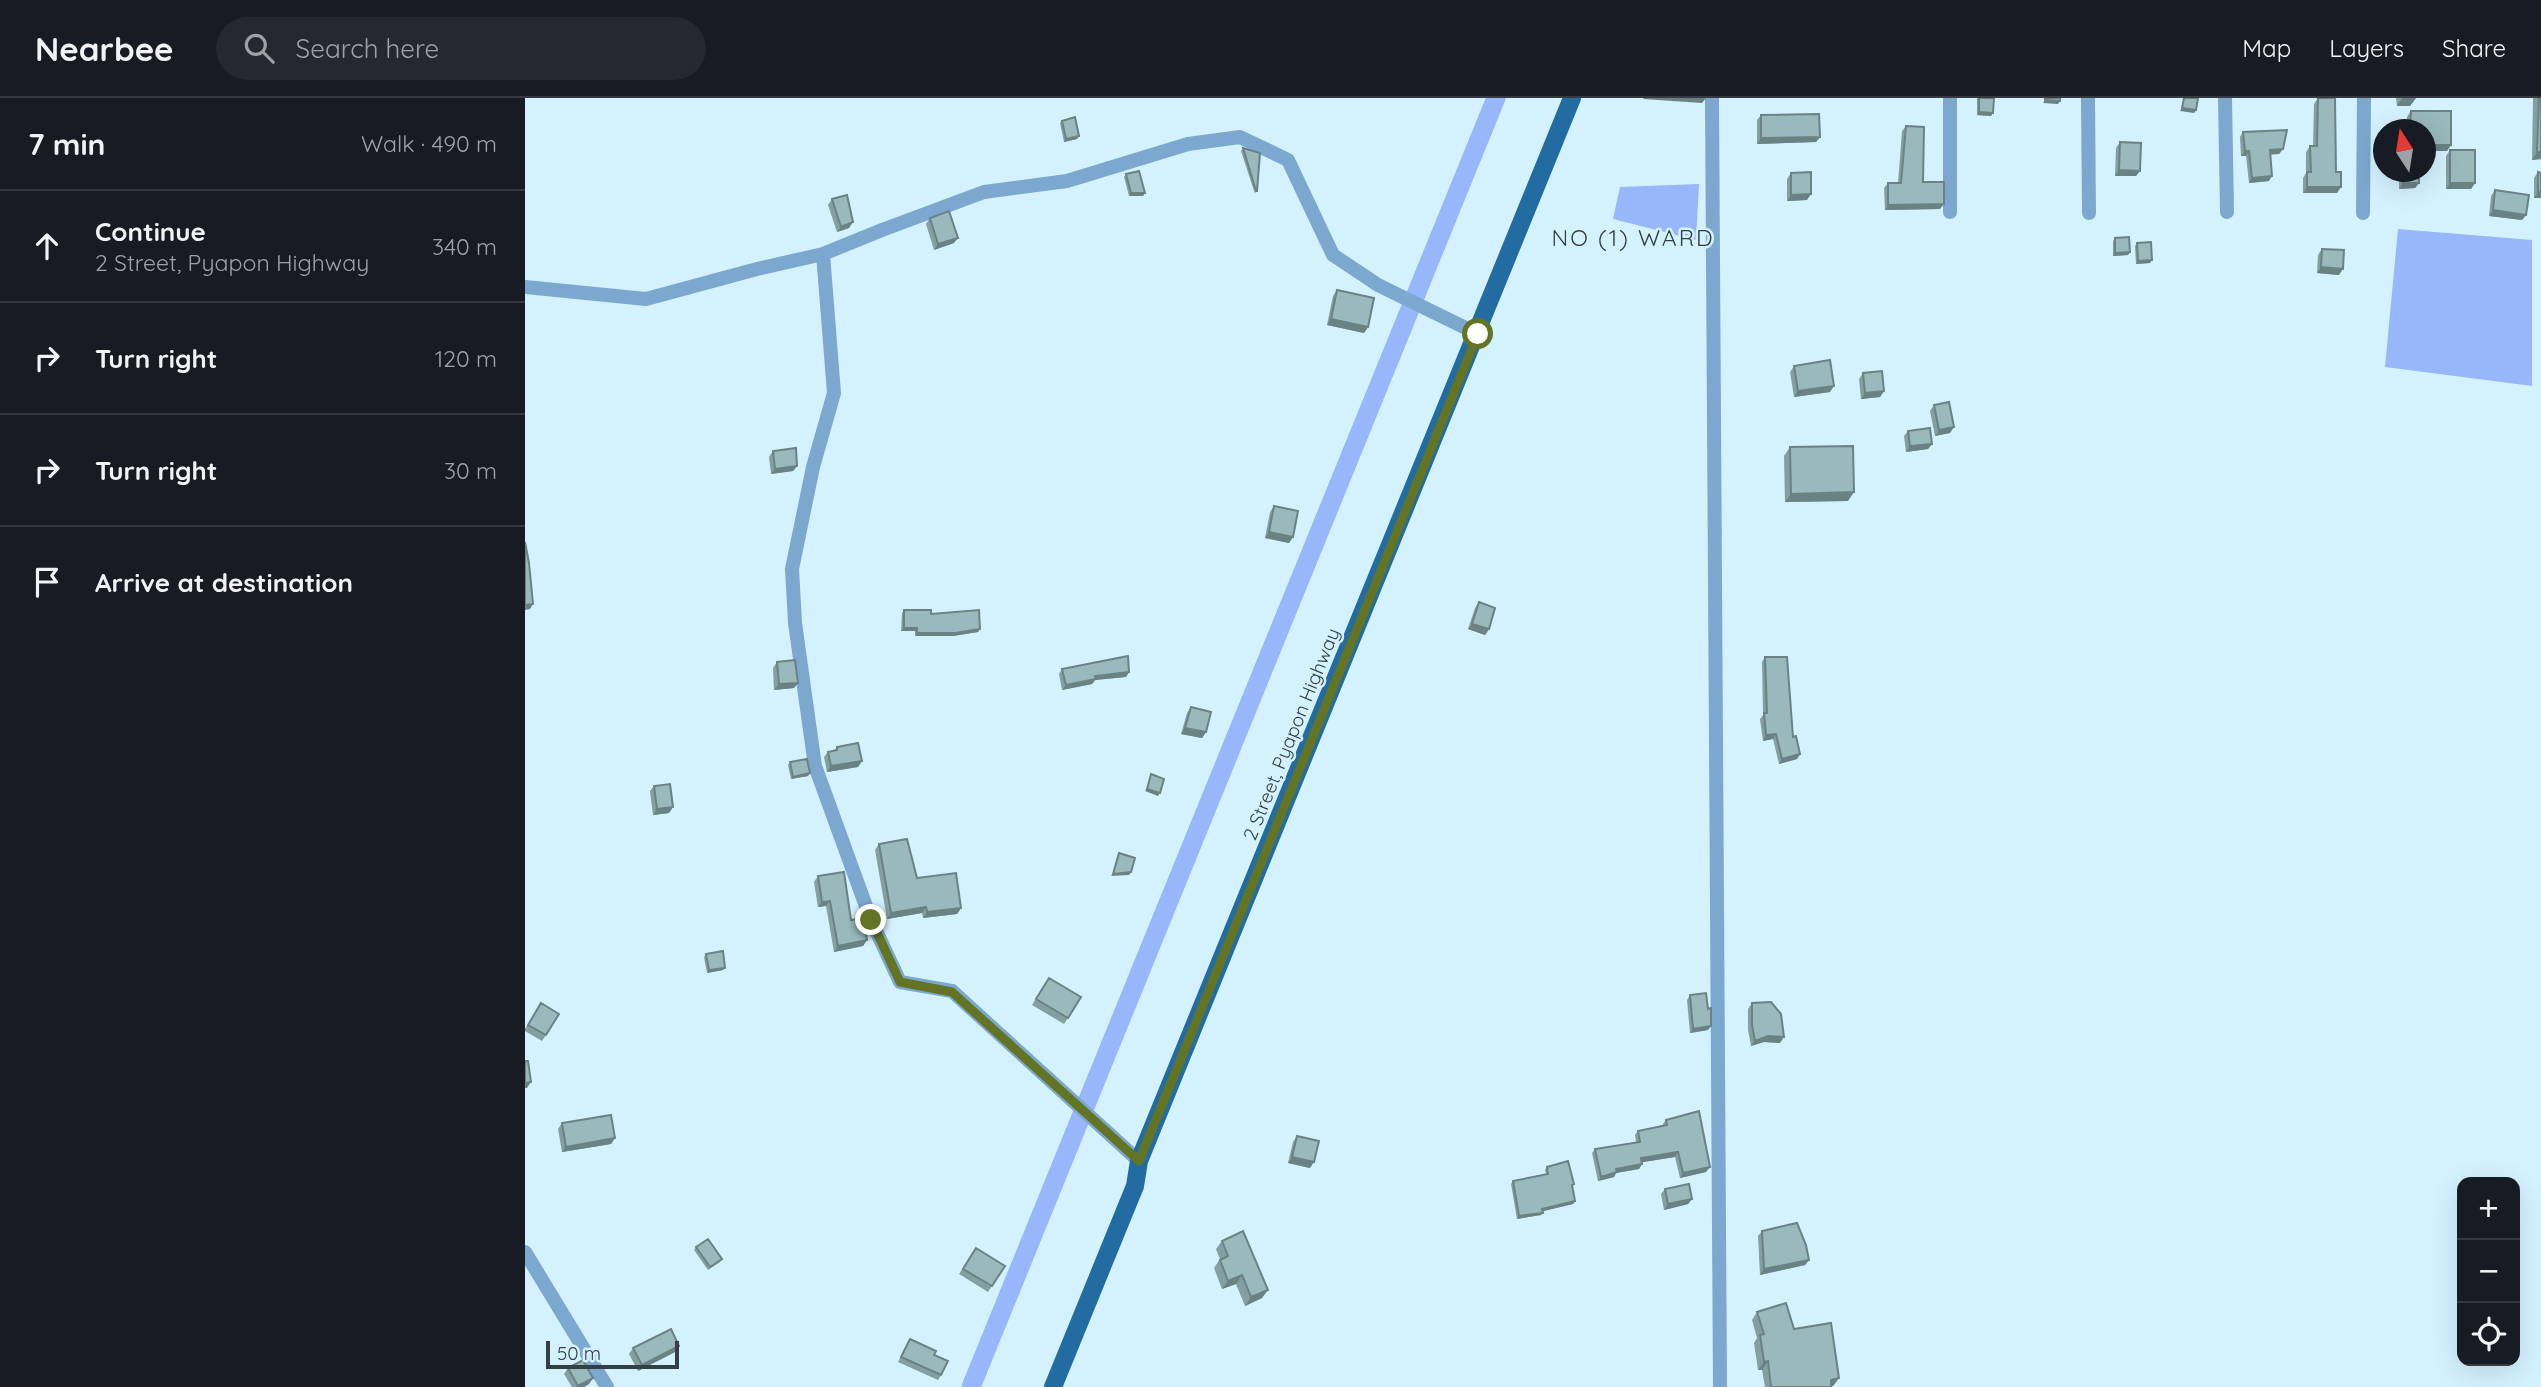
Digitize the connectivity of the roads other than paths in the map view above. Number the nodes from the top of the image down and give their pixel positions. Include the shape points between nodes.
1 (1572, 98) edge
2 (1711, 98) edge
3 (1949, 98) edge
4 (2088, 98) edge
5 (2225, 98) edge
6 (2364, 98) edge
7 (1950, 212) dead end
8 (2089, 212) dead end
9 (2227, 212) dead end
10 (2363, 213) dead end
11 (823, 254) junction
12 (525, 287) edge
13 (1478, 334) junction
14 (1139, 1161) junction
15 (525, 1252) edge
16 (607, 1387) edge
17 (1053, 1387) edge
18 (1720, 1387) edge

1 - 13 main road, 2 Street, Pyapon Highway
2 - 18 street
3 - 7 street
4 - 8 street
5 - 9 street
6 - 10 street
11 - 12 street via 646,299
11 - 13 street via 984,192 1067,181 1188,144 1240,137 1287,160 1333,255 1378,285
11 - 14 street via 834,393 792,569 815,766 871,920 900,982 952,992
13 - 14 main road, 2 Street, Pyapon Highway
14 - 17 main road, 2 Street, Pyapon Highway via 1135,1186
15 - 16 street

